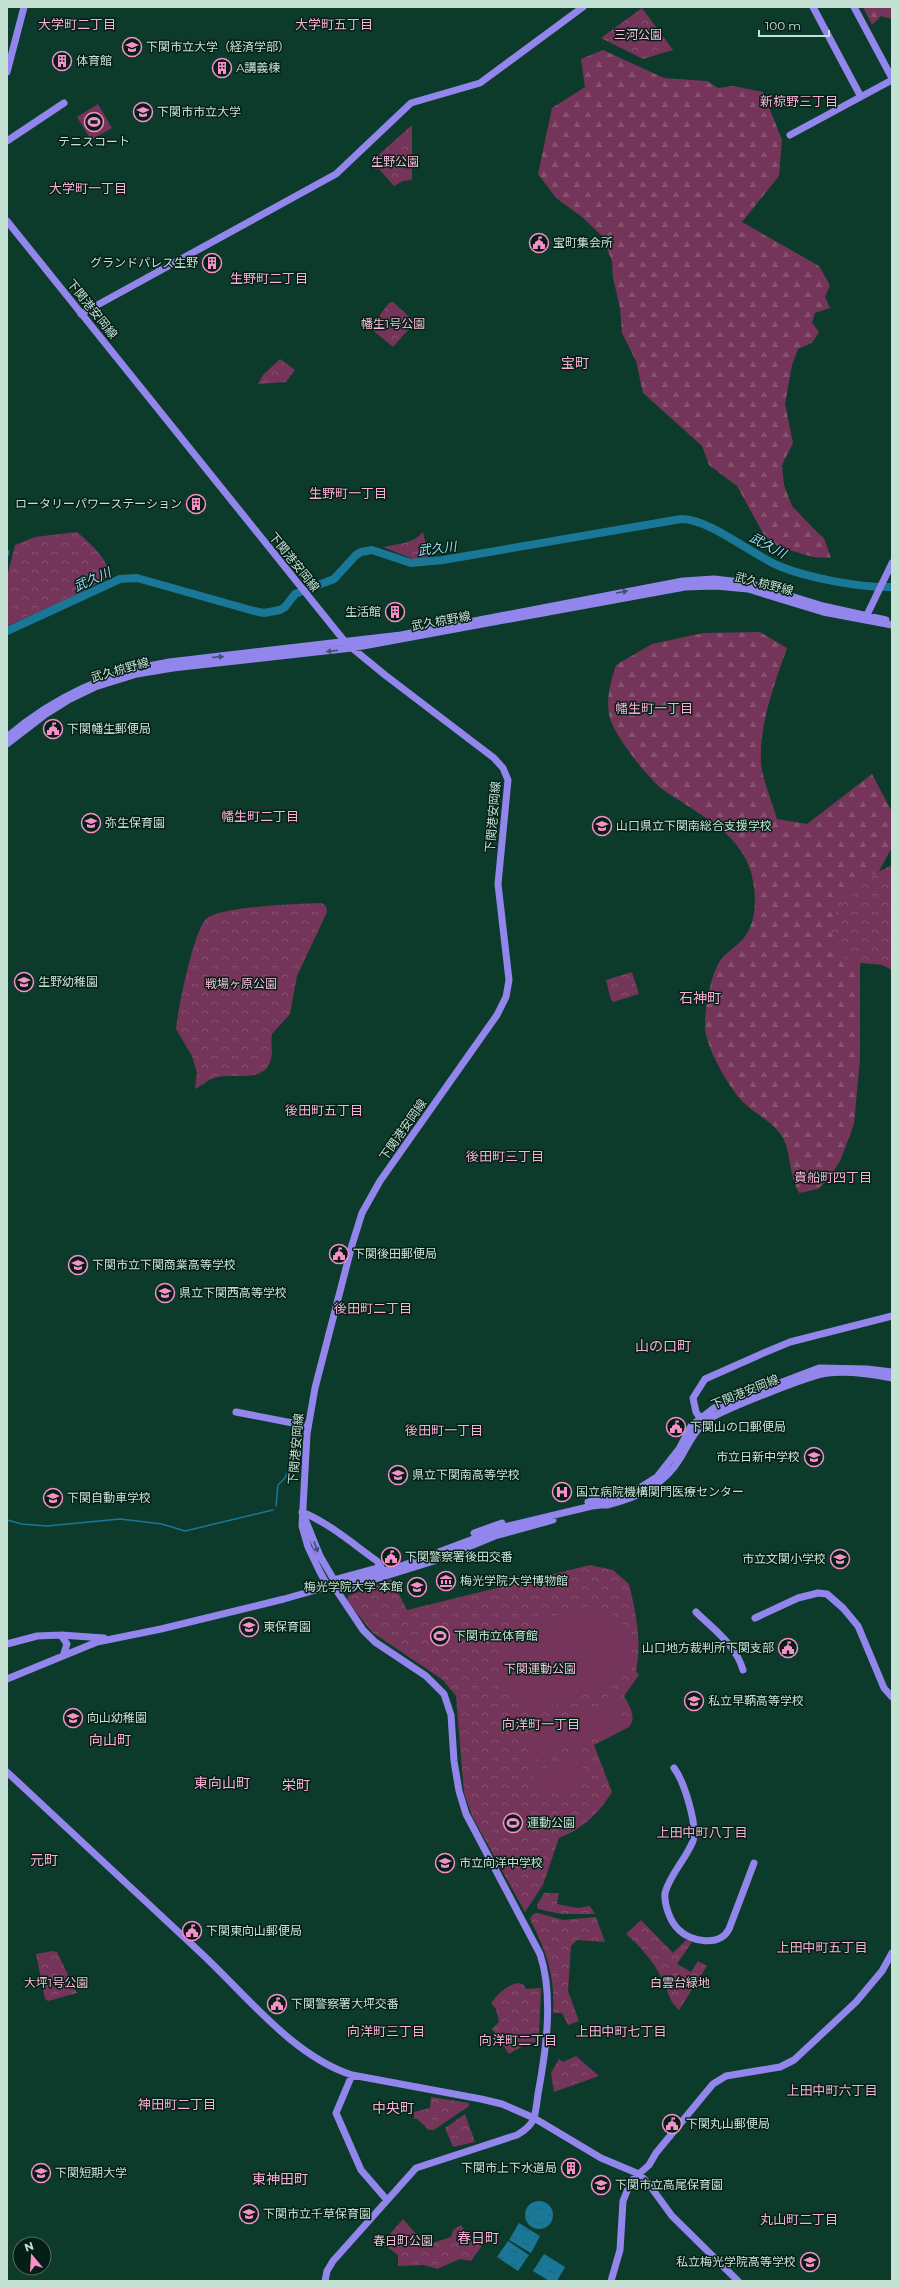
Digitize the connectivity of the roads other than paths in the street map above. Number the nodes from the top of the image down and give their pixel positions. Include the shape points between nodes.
1 (24, 7) edge
2 (583, 7) edge
3 (813, 7) edge
4 (854, 7) edge
5 (7, 72) edge
6 (892, 79) edge
7 (861, 97) junction
8 (64, 103) dead end
9 (790, 135) dead end
10 (7, 141) edge
11 (7, 221) edge
12 (82, 314) junction
13 (892, 563) edge
14 (865, 618) junction
15 (892, 621) edge
16 (892, 625) edge
17 (346, 642) junction
18 (352, 648) junction
19 (16, 733) junction
20 (7, 737) edge
21 (7, 744) edge
22 (892, 1316) edge
23 (892, 1372) edge
24 (892, 1378) edge
25 (236, 1412) dead end
26 (701, 1421) junction
27 (308, 1426) junction
28 (609, 1502) junction
29 (302, 1512) junction
30 (381, 1567) junction
31 (334, 1580) junction
32 (337, 1591) junction
33 (696, 1612) dead end
34 (755, 1618) dead end
35 (61, 1635) junction
36 (114, 1638) junction
37 (7, 1644) edge
38 (63, 1656) junction
39 (743, 1670) dead end
40 (7, 1679) edge
41 (890, 1696) edge
42 (674, 1768) dead end
43 (7, 1772) edge
44 (754, 1863) dead end
45 (892, 1953) edge
46 (352, 2075) junction
47 (534, 2118) junction
48 (639, 2174) junction
49 (387, 2200) junction
50 (325, 2281) edge
51 (611, 2281) edge
52 (738, 2281) edge

1 - 5 street
2 - 12 street via 480,83 411,103 336,174
3 - 7 street
4 - 6 street
6 - 7 street
7 - 9 street
8 - 10 street
11 - 12 street, 下関港安岡線
12 - 17 street, 下関港安岡線
13 - 14 street
14 - 15 street, 武久椋野線
14 - 16 street, 武久椋野線
17 -> 14 street, 武久椋野線 via 699,580 749,583
14 - 18 street, 武久椋野線 via 822,612 748,589 699,586
17 - 18 street, 下関港安岡線
19 -> 17 street, 武久椋野線 via 68,695 135,668
18 -> 19 street, 武久椋野線 via 137,674 95,687 70,699
18 - 27 street, 下関港安岡線 via 494,758 505,772 509,786 498,884 509,980 506,997 497,1015 380,1181 362,1213 320,1369
19 - 20 street, 武久椋野線
19 - 21 street, 武久椋野線
22 - 26 street via 790,1342 705,1380 693,1398
23 - 26 street, 下関港安岡線 via 867,1368 819,1368 714,1408
24 - 26 street, 下関港安岡線 via 851,1373 820,1374
25 - 27 street
26 - 28 street, 下関港安岡線 via 691,1426 672,1459 657,1477 630,1494
27 - 29 street, 下関港安岡線
28 - 30 street, 下関港安岡線 via 487,1527 433,1550
28 - 32 street, 下関港安岡線 via 495,1536 434,1561
28 - 36 street via 508,1526 404,1564 271,1602
29 - 30 street via 335,1531 377,1561
29 -> 31 street, 下関港安岡線 via 320,1556
29 - 32 street, 下関港安岡線 via 302,1526 311,1555 326,1583
30 - 31 street, 下関港安岡線
31 - 32 street
32 - 47 street via 363,1630 375,1642 430,1679 448,1702 454,1761 466,1814 524,1921 546,1973 546,2030
33 - 39 street via 719,1632
34 - 41 street via 798,1598 827,1594 858,1626 879,1680
35 - 36 street
35 - 37 street via 36,1636
35 - 38 street via 68,1644
36 - 38 street
38 - 40 street
42 - 44 street via 688,1799 694,1835 665,1893 670,1915 677,1928 686,1936 708,1941 717,1940 724,1935 729,1929
43 - 46 street via 270,2020 322,2063
45 - 48 street via 882,1971 856,2002 790,2063 775,2069 732,2074 714,2084
46 - 47 street via 481,2099 502,2104
46 - 49 street via 336,2113 361,2170
47 - 48 street via 601,2158
47 - 49 street via 524,2131 517,2135 416,2168
48 - 51 street via 631,2181 623,2201 620,2250
48 - 52 street via 672,2216
49 - 50 street via 333,2262 327,2271

